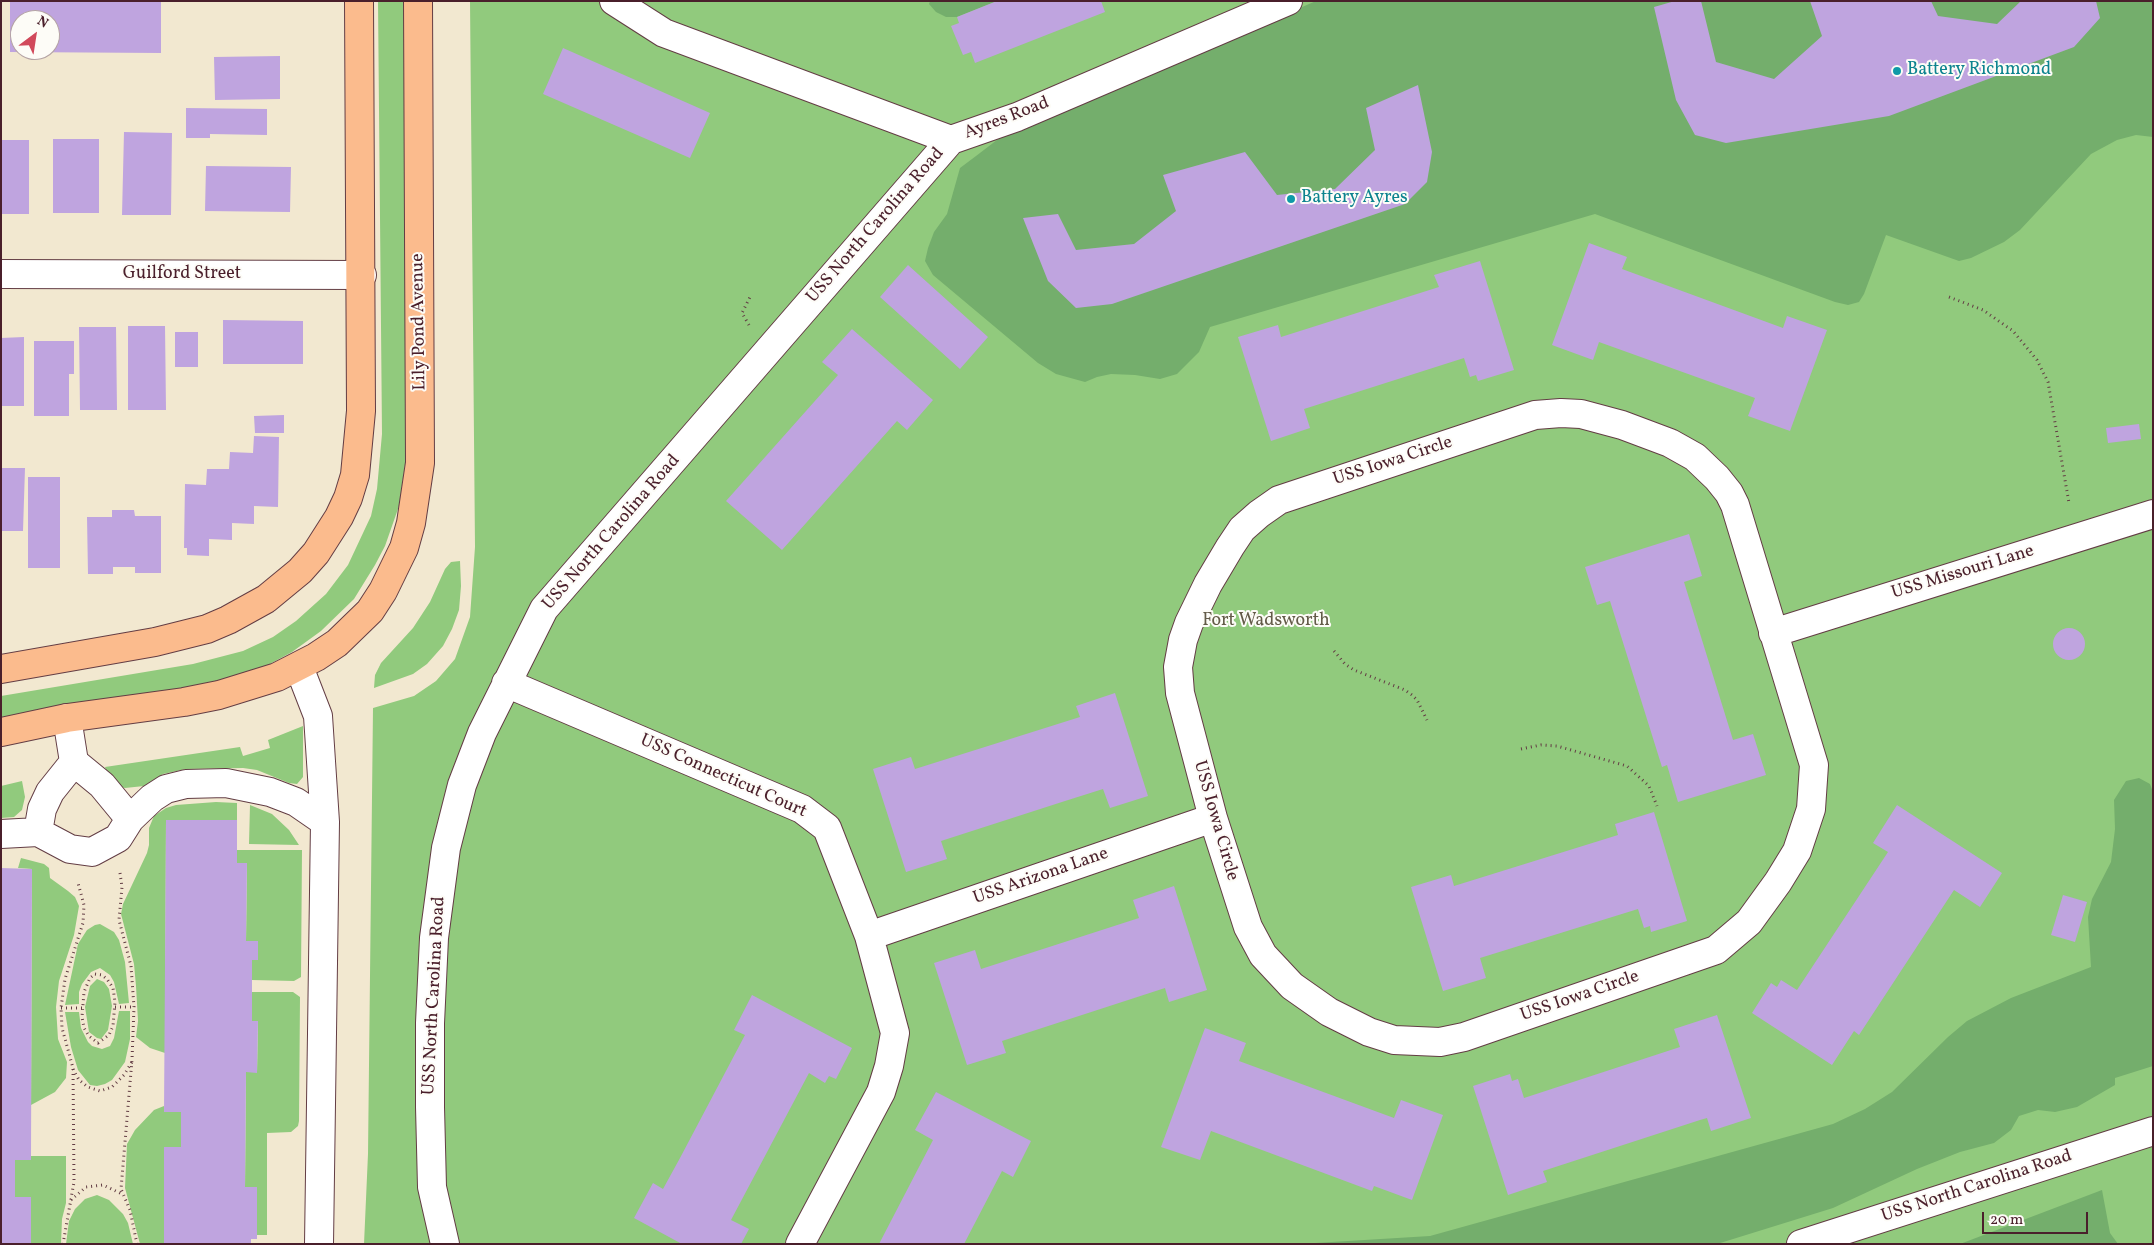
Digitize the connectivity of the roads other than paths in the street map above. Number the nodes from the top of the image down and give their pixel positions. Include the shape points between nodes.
1 (359, 1) edge
2 (418, 1) edge
3 (614, 1) edge
4 (1288, 1) edge
5 (951, 140) junction
6 (1, 274) edge
7 (362, 275) junction
8 (2153, 514) edge
9 (1773, 633) junction
10 (299, 667) junction
11 (1, 668) edge
12 (506, 683) junction
13 (67, 718) junction
14 (1, 732) edge
15 (74, 762) junction
16 (1213, 818) junction
17 (325, 822) junction
18 (124, 828) junction
19 (38, 832) junction
20 (1, 834) edge
21 (869, 936) junction
22 (2153, 1131) edge
23 (320, 1244) edge
24 (445, 1244) edge
25 (800, 1244) edge
26 (1801, 1244) edge

1 - 7 main road
2 - 10 main road, Lily Pond Avenue via 420,463 411,523 404,548 370,611 337,643
3 - 5 street, Ayres Road via 664,33
4 - 5 street, Ayres Road via 1017,118
5 - 12 street, USS North Carolina Road via 544,609
6 - 7 street, Guilford Street
7 - 11 main road via 361,411 355,476 339,517 300,571 249,610 207,629 154,642
8 - 9 street, USS Missouri Lane
9 - 16 street, USS Iowa Circle via 1729,493 1695,457 1670,443 1622,425 1581,414 1535,415 1283,498 1242,529 1208,584 1183,640 1178,667 1180,693
9 - 16 street, USS Iowa Circle via 1814,765 1811,809 1797,851 1749,922 1716,950 1464,1037 1440,1042 1394,1040 1369,1032 1329,1012 1292,986 1263,955 1248,927
10 - 13 main road, Lily Pond Avenue via 219,695
10 - 17 street via 318,716
12 - 21 street, USS Connecticut Court via 802,809 827,828
12 - 24 street, USS North Carolina Road via 482,732 462,785 446,848 434,938 430,1023 432,1187
13 - 14 main road, Lily Pond Avenue
13 - 15 street
15 - 18 street via 102,785
15 - 19 street via 50,792 42,809
16 - 21 street, USS Arizona Lane
17 - 18 street via 296,802 270,792 226,783 186,784 166,789 152,798
17 - 23 street
18 - 19 street via 92,852 70,849
19 - 20 street
21 - 25 street, USS Connecticut Court via 896,1033 889,1066 881,1092
22 - 26 street, USS North Carolina Road

